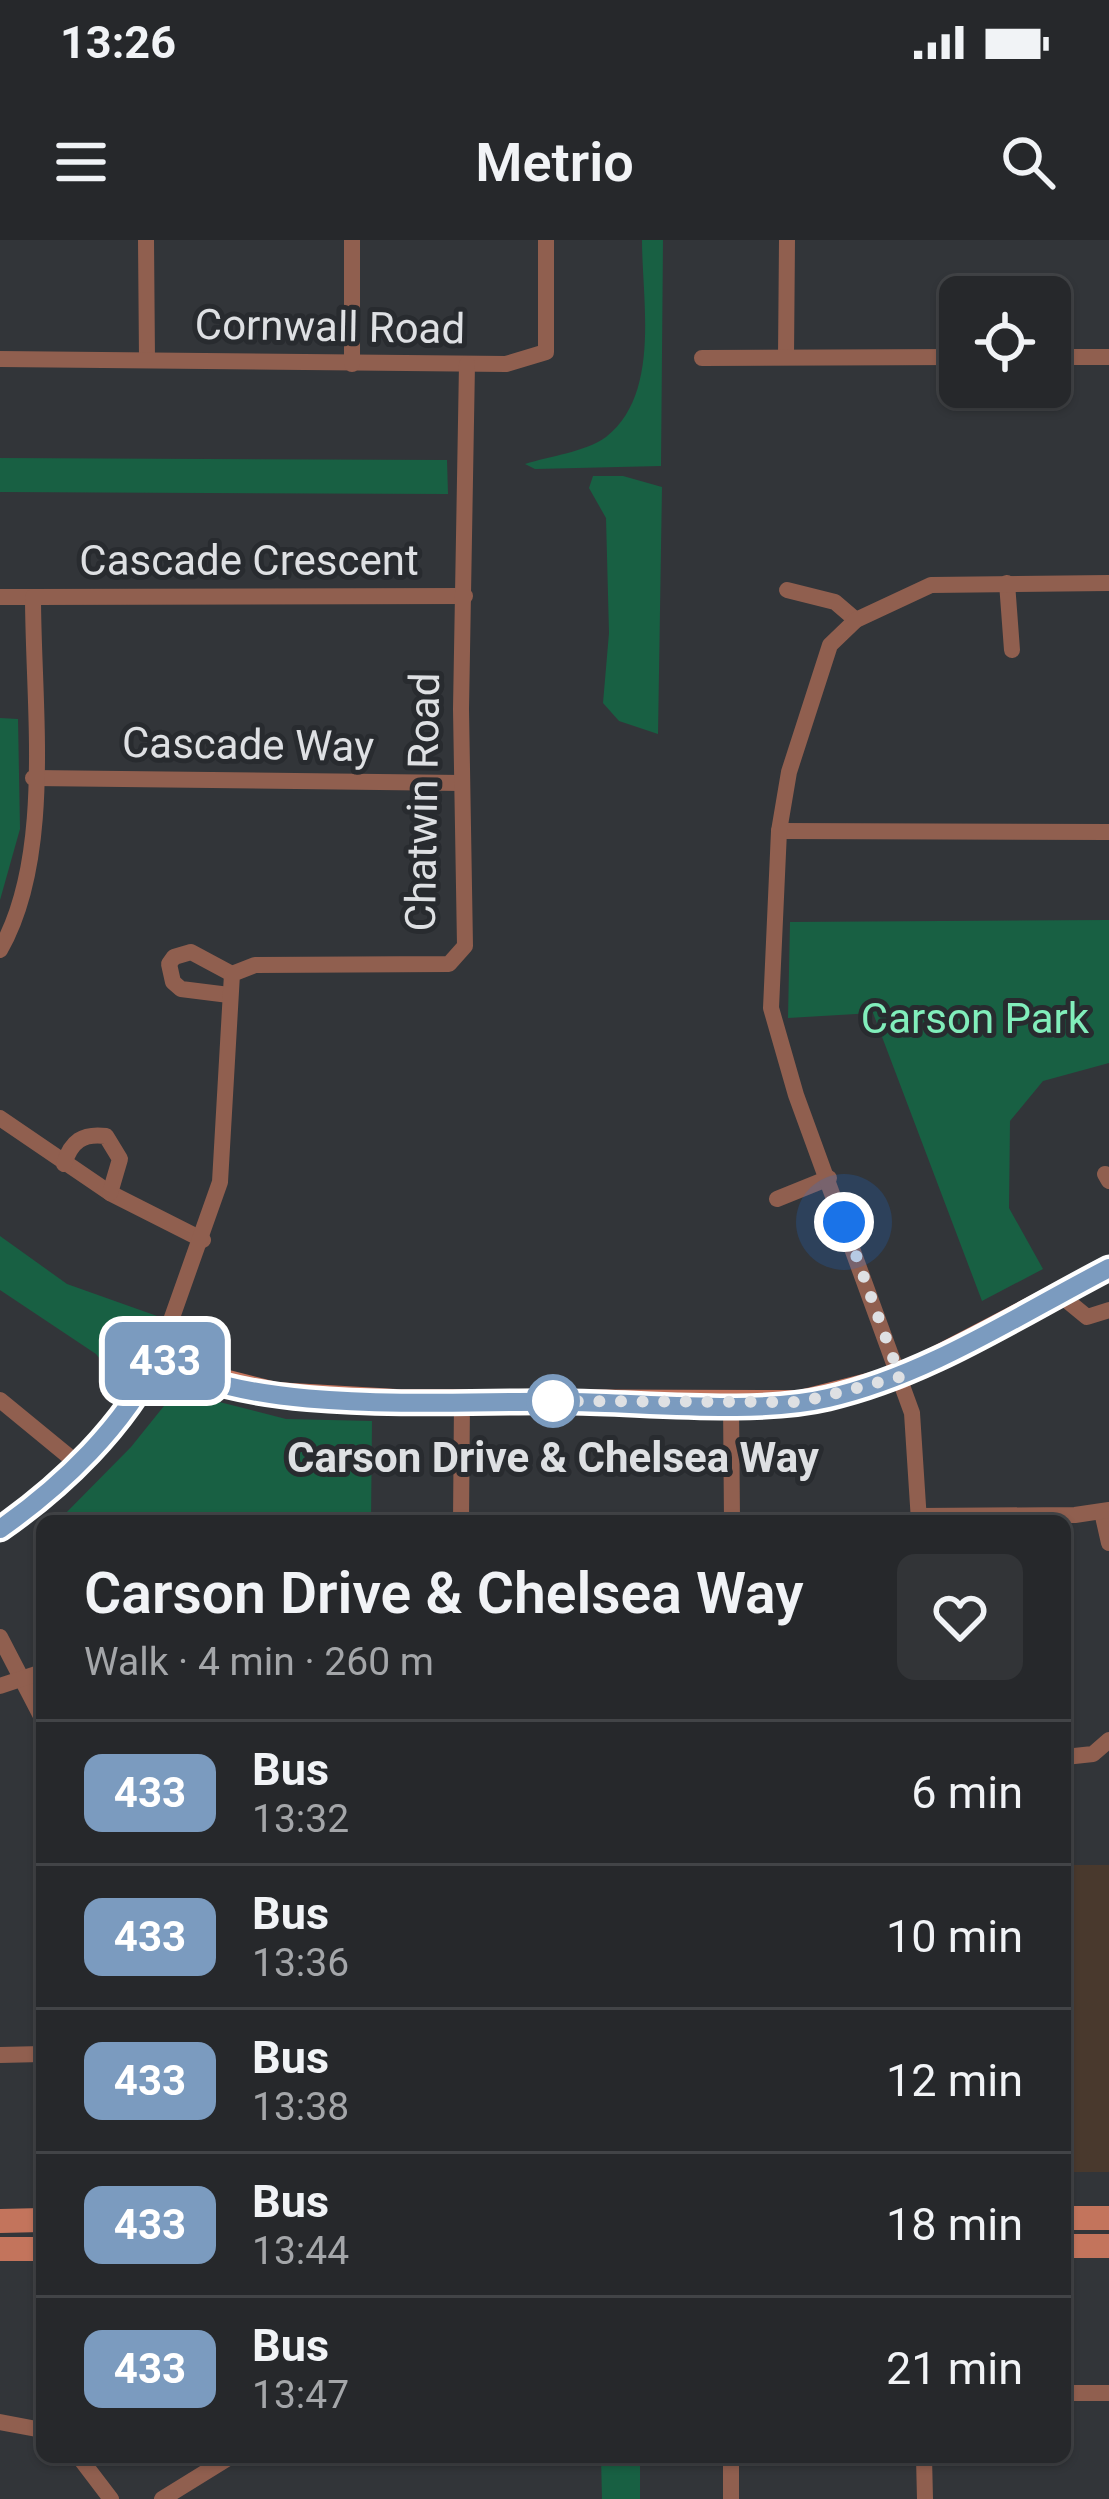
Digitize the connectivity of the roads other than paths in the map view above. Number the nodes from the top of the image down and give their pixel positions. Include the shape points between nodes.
1 (146, 240) edge
2 (352, 240) edge
3 (546, 240) edge
4 (788, 240) edge
5 (786, 357) junction
6 (939, 357) edge
7 (1071, 357) edge
8 (1109, 357) edge
9 (147, 358) junction
10 (702, 358) dead end
11 (0, 359) edge
12 (352, 364) junction
13 (467, 364) junction
14 (1007, 583) junction
15 (1109, 583) edge
16 (787, 590) dead end
17 (465, 596) junction
18 (0, 597) edge
19 (33, 597) junction
20 (856, 620) junction
21 (1012, 650) dead end
22 (33, 778) junction
23 (462, 783) junction
24 (779, 831) junction
25 (1109, 832) edge
26 (0, 950) edge
27 (232, 974) junction
28 (229, 995) junction
29 (0, 1118) edge
30 (64, 1164) junction
31 (829, 1178) junction
32 (110, 1193) junction
33 (777, 1199) dead end
34 (203, 1240) junction
35 (1109, 1268) edge
36 (1059, 1294) junction
37 (1109, 1310) edge
38 (158, 1357) junction
39 (900, 1377) junction
40 (0, 1400) edge
41 (462, 1401) junction
42 (731, 1403) junction
43 (78, 1464) junction
44 (1105, 1511) edge
45 (461, 1515) edge
46 (732, 1515) edge
47 (919, 1515) edge
48 (1012, 1515) edge
49 (0, 1529) edge
50 (1109, 1543) edge
51 (0, 1637) edge
52 (33, 1675) edge
53 (0, 1686) edge
54 (1109, 1740) edge
55 (1071, 1756) edge
56 (36, 2054) edge
57 (0, 2055) edge
58 (1071, 2218) edge
59 (1109, 2218) edge
60 (36, 2220) edge
61 (0, 2221) edge
62 (1071, 2246) edge
63 (1109, 2246) edge
64 (0, 2249) edge
65 (36, 2249) edge
66 (1071, 2393) edge
67 (1109, 2393) edge
68 (0, 2422) edge
69 (36, 2429) edge
70 (84, 2463) edge
71 (220, 2463) edge
72 (731, 2463) edge
73 (924, 2463) edge
74 (111, 2499) edge
75 (162, 2499) edge
76 (731, 2499) edge
77 (925, 2499) edge

1 - 9 street
2 - 12 street
3 - 13 street, Cornwall Road via 546,352
4 - 5 street
5 - 6 street
5 - 10 street
7 - 8 street
9 - 11 street, Cornwall Road
9 - 12 street, Cornwall Road
12 - 13 street, Cornwall Road
13 - 17 street, Chatwin Road
14 - 15 street
14 - 20 street via 932,584
14 - 21 street
16 - 20 street via 835,602
17 - 19 street, Cascade Crescent
17 - 23 street, Chatwin Road
18 - 19 street, Cascade Crescent
19 - 22 street, Cascade Crescent
20 - 24 street via 830,644 816,681
22 - 23 street, Cascade Way
22 - 26 street, Cascade Crescent via 34,860 19,917
23 - 27 street, Chatwin Road via 465,946 449,964 255,965
24 - 25 street
24 - 31 street via 771,1008
27 - 28 street
27 - 28 street via 190,952 169,964 181,989
28 - 34 street via 226,1142
29 - 30 street
30 - 32 street
30 - 32 street via 74,1143 106,1136 120,1159
31 - 33 street
31 - 39 street
32 - 34 street
34 - 38 street
35 - 36 street
36 - 37 street via 1088,1317
36 - 39 street
38 - 41 street via 176,1369 275,1394
38 - 43 street
39 - 42 street via 826,1399
39 - 47 street via 912,1413
40 - 43 street
41 - 42 street
41 - 45 street
42 - 46 street
43 - 49 street
44 - 48 street
44 - 50 street
51 - 52 street
52 - 53 street
54 - 55 street via 1093,1754
56 - 57 street
58 - 59 street
60 - 61 street
62 - 63 street
64 - 65 street
66 - 67 street
68 - 69 street
70 - 74 street
71 - 75 street
72 - 76 street
73 - 77 street

